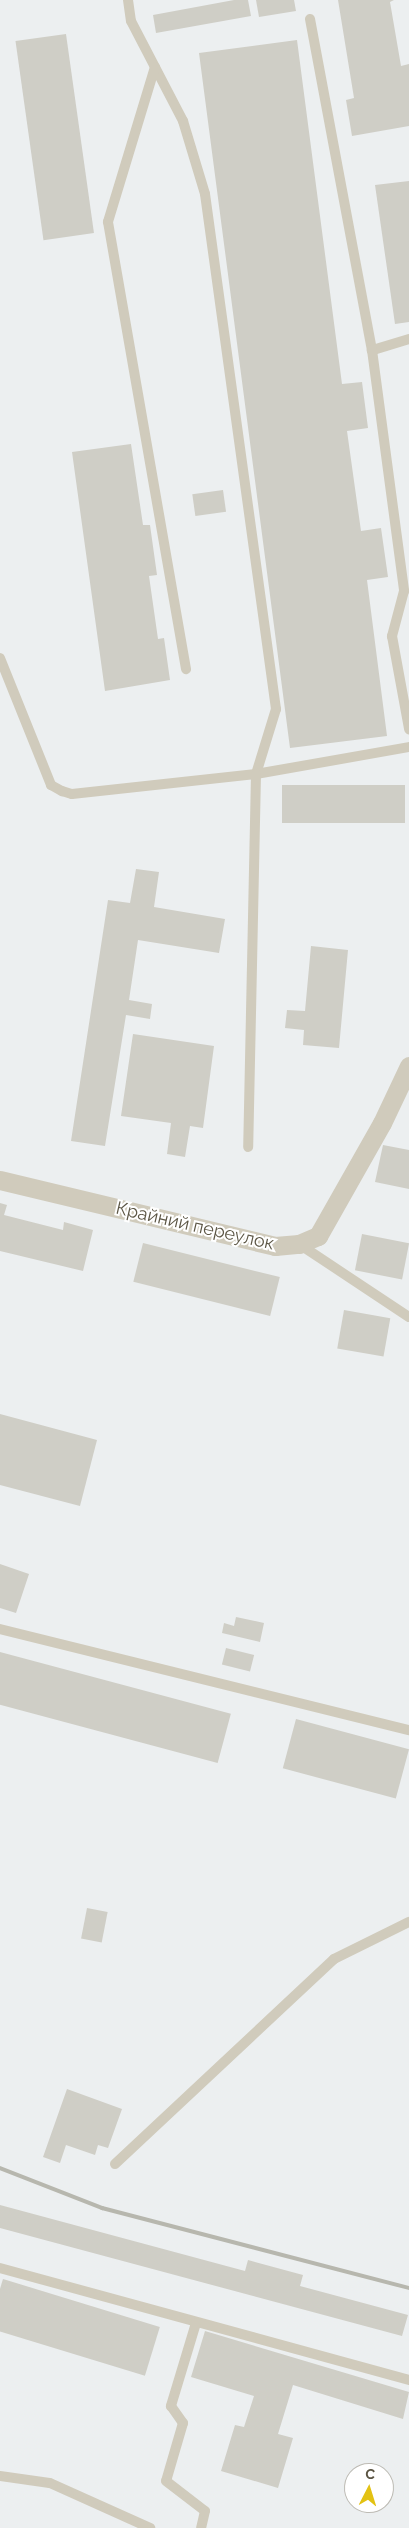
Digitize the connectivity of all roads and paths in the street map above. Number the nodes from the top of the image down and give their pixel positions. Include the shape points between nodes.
1 (128, 0) edge
2 (310, 19) dead end
3 (155, 67) junction
4 (409, 339) edge
5 (372, 350) junction
6 (0, 658) edge
7 (186, 669) dead end
8 (409, 729) edge
9 (409, 747) edge
10 (256, 774) junction
11 (409, 1066) edge
12 (248, 1147) dead end
13 (0, 1180) edge
14 (299, 1244) junction
15 (409, 1317) edge
16 (0, 1629) edge
17 (409, 1730) edge
18 (409, 1922) edge
19 (115, 2164) dead end
20 (0, 2268) edge
21 (196, 2323) junction
22 (409, 2380) edge
23 (0, 2476) edge
24 (150, 2528) edge
25 (201, 2528) edge

1 - 3 lane via 131,21
2 - 5 lane
3 - 7 lane via 108,222
3 - 10 lane via 183,121 205,194 276,709
4 - 5 lane
5 - 8 lane via 404,591 392,636
6 - 10 lane via 51,785 62,791 72,794
9 - 10 lane
10 - 12 lane
11 - 14 street, Крайний переулок via 382,1123 318,1236
13 - 14 street, Крайний переулок via 275,1246
14 - 15 lane
16 - 17 lane
18 - 19 lane via 334,1959
20 - 21 lane
21 - 22 lane
21 - 25 lane via 171,2406 183,2423 166,2482 205,2511
23 - 24 lane via 50,2483

